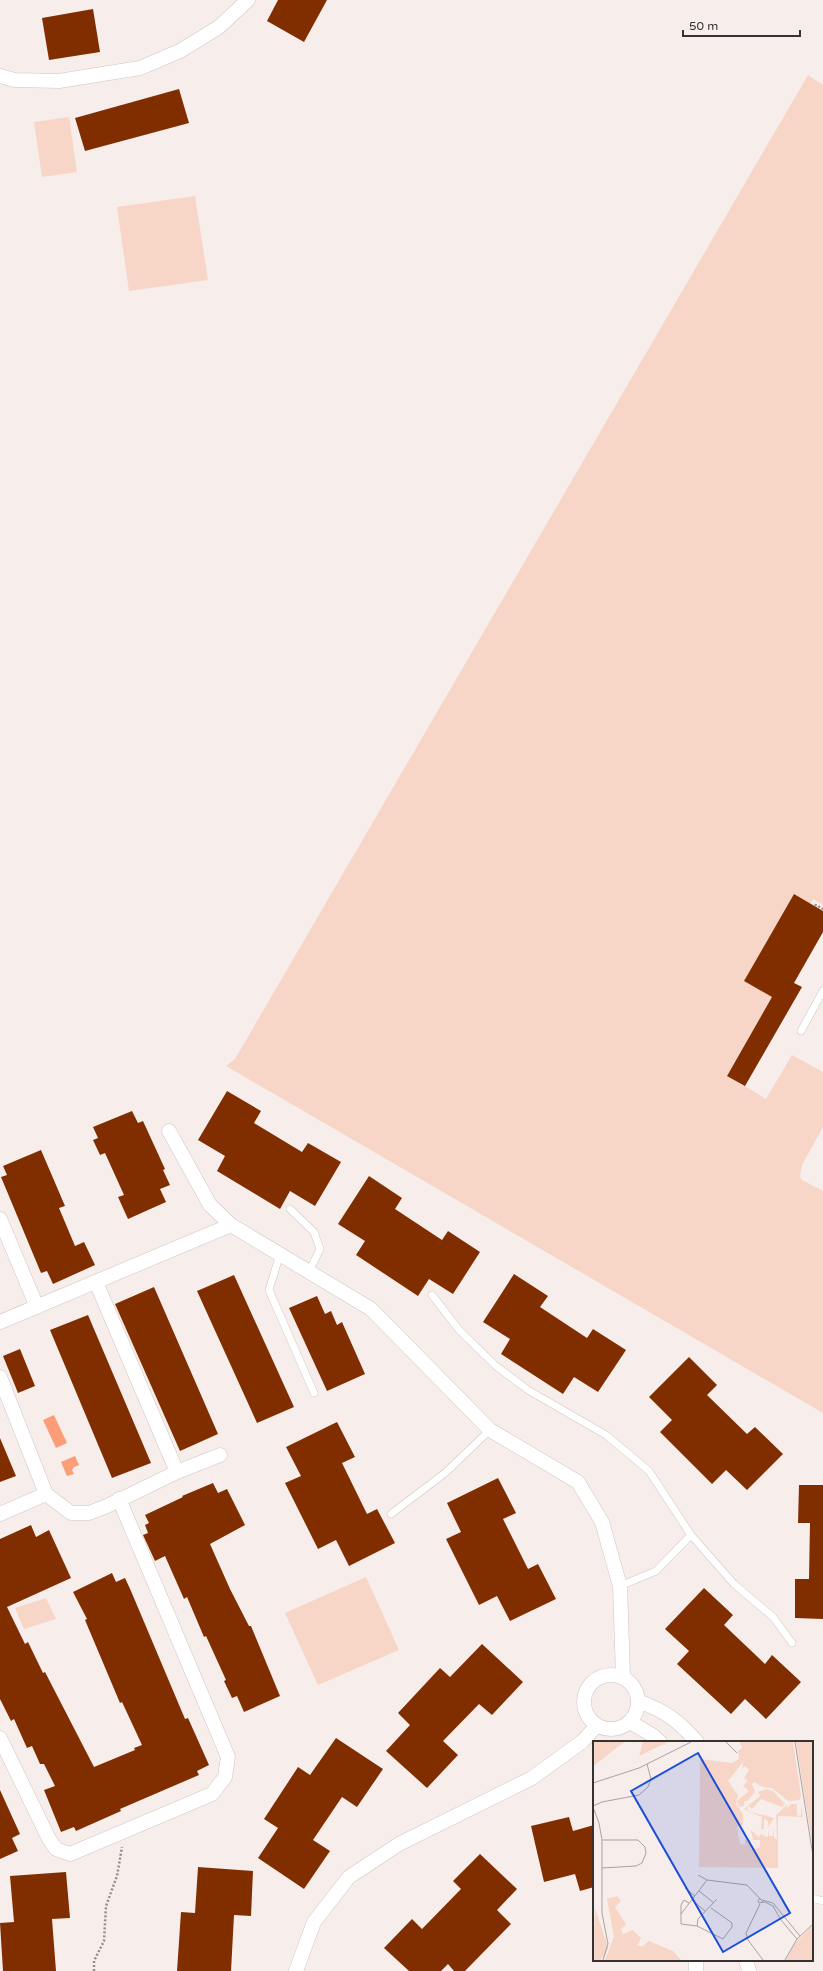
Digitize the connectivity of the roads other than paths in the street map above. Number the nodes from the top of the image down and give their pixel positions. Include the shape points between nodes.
1 (248, 0) edge
2 (0, 76) edge
3 (823, 992) edge
4 (800, 1031) dead end
5 (169, 1131) dead end
6 (290, 1209) dead end
7 (0, 1219) edge
8 (231, 1225) junction
9 (280, 1254) junction
10 (309, 1272) junction
11 (96, 1282) junction
12 (432, 1295) dead end
13 (37, 1307) junction
14 (0, 1322) edge
15 (0, 1377) edge
16 (314, 1393) dead end
17 (490, 1430) junction
18 (220, 1456) dead end
19 (177, 1472) junction
20 (46, 1494) junction
21 (119, 1500) junction
22 (0, 1514) edge
23 (391, 1514) dead end
24 (691, 1535) junction
25 (620, 1586) junction
26 (792, 1643) dead end
27 (623, 1677) junction
28 (638, 1701) junction
29 (630, 1722) junction
30 (597, 1725) junction
31 (0, 1738) edge
32 (659, 1741) edge
33 (696, 1741) edge
34 (813, 1898) edge
35 (823, 1901) edge
36 (746, 1961) edge
37 (296, 1971) edge
38 (749, 1971) edge

1 - 2 street via 219,27 180,51 140,68 59,81 14,80
3 - 4 lane
5 - 8 street via 210,1205
6 - 10 lane via 314,1232 320,1249
7 - 13 street
8 - 9 street
8 - 11 street
9 - 10 street
9 - 16 lane via 269,1290
10 - 17 street via 370,1309
11 - 13 street
11 - 19 street
12 - 24 lane via 460,1331 496,1366 528,1390 606,1435 649,1471
13 - 14 street
15 - 20 street
17 - 23 lane via 446,1473
17 - 25 street via 578,1482 602,1522
18 - 19 street
19 - 21 street
20 - 21 street via 72,1513 89,1513
20 - 22 street
21 - 31 street via 228,1757 225,1777 212,1794 70,1854 56,1849
24 - 25 lane via 656,1571
24 - 26 lane via 734,1584 772,1617
25 - 27 street
27 - 28 street via 634,1687
27 - 30 street via 604,1674 587,1688 583,1702 585,1711 589,1719
28 - 29 street via 636,1712
28 - 33 street via 662,1710 686,1729
29 - 30 street via 610,1729
29 - 32 street
30 - 37 street via 584,1741 532,1778 399,1844 349,1877 314,1922
34 - 35 lane
36 - 38 street

